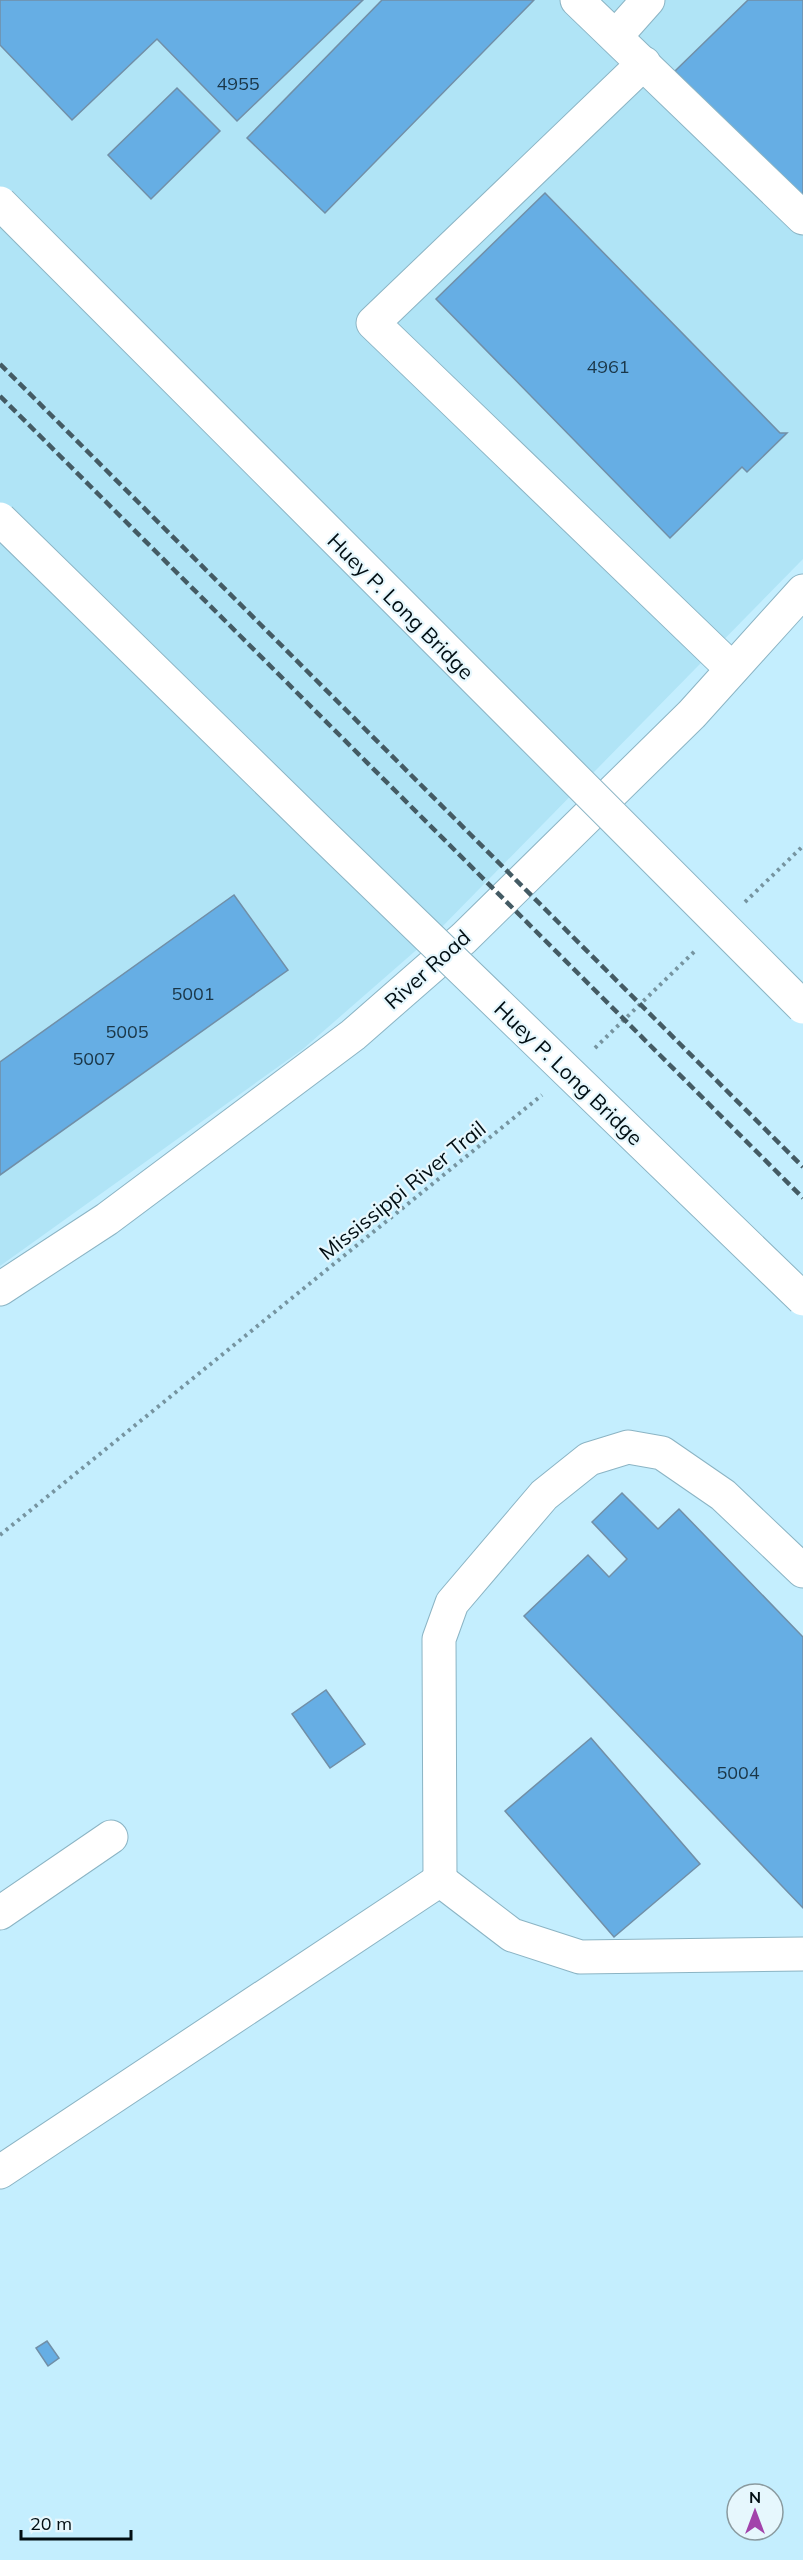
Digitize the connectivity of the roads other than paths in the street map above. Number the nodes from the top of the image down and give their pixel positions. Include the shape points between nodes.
1 (577, 0) edge
2 (648, 0) edge
3 (616, 36) junction
4 (644, 63) junction
5 (0, 203) edge
6 (803, 218) edge
7 (0, 519) edge
8 (803, 591) edge
9 (732, 669) junction
10 (803, 1007) edge
11 (0, 1288) edge
12 (803, 1299) edge
13 (803, 1571) edge
14 (111, 1837) dead end
15 (440, 1880) junction
16 (0, 1913) edge
17 (803, 1954) edge
18 (0, 2172) edge

1 - 3 main road
2 - 3 main road
3 - 4 main road
4 - 6 main road
4 - 9 main road via 374,323
5 - 10 main road, Huey P. Long Bridge, bridge
7 - 12 main road, Huey P. Long Bridge, bridge
8 - 9 main road, River Road
9 - 11 main road, River Road via 692,714 464,938 353,1035 107,1219
13 - 15 main road via 723,1495 662,1454 628,1447 589,1459 544,1495 452,1603 438,1639
14 - 16 main road
15 - 17 main road via 512,1935 580,1957
15 - 18 main road

